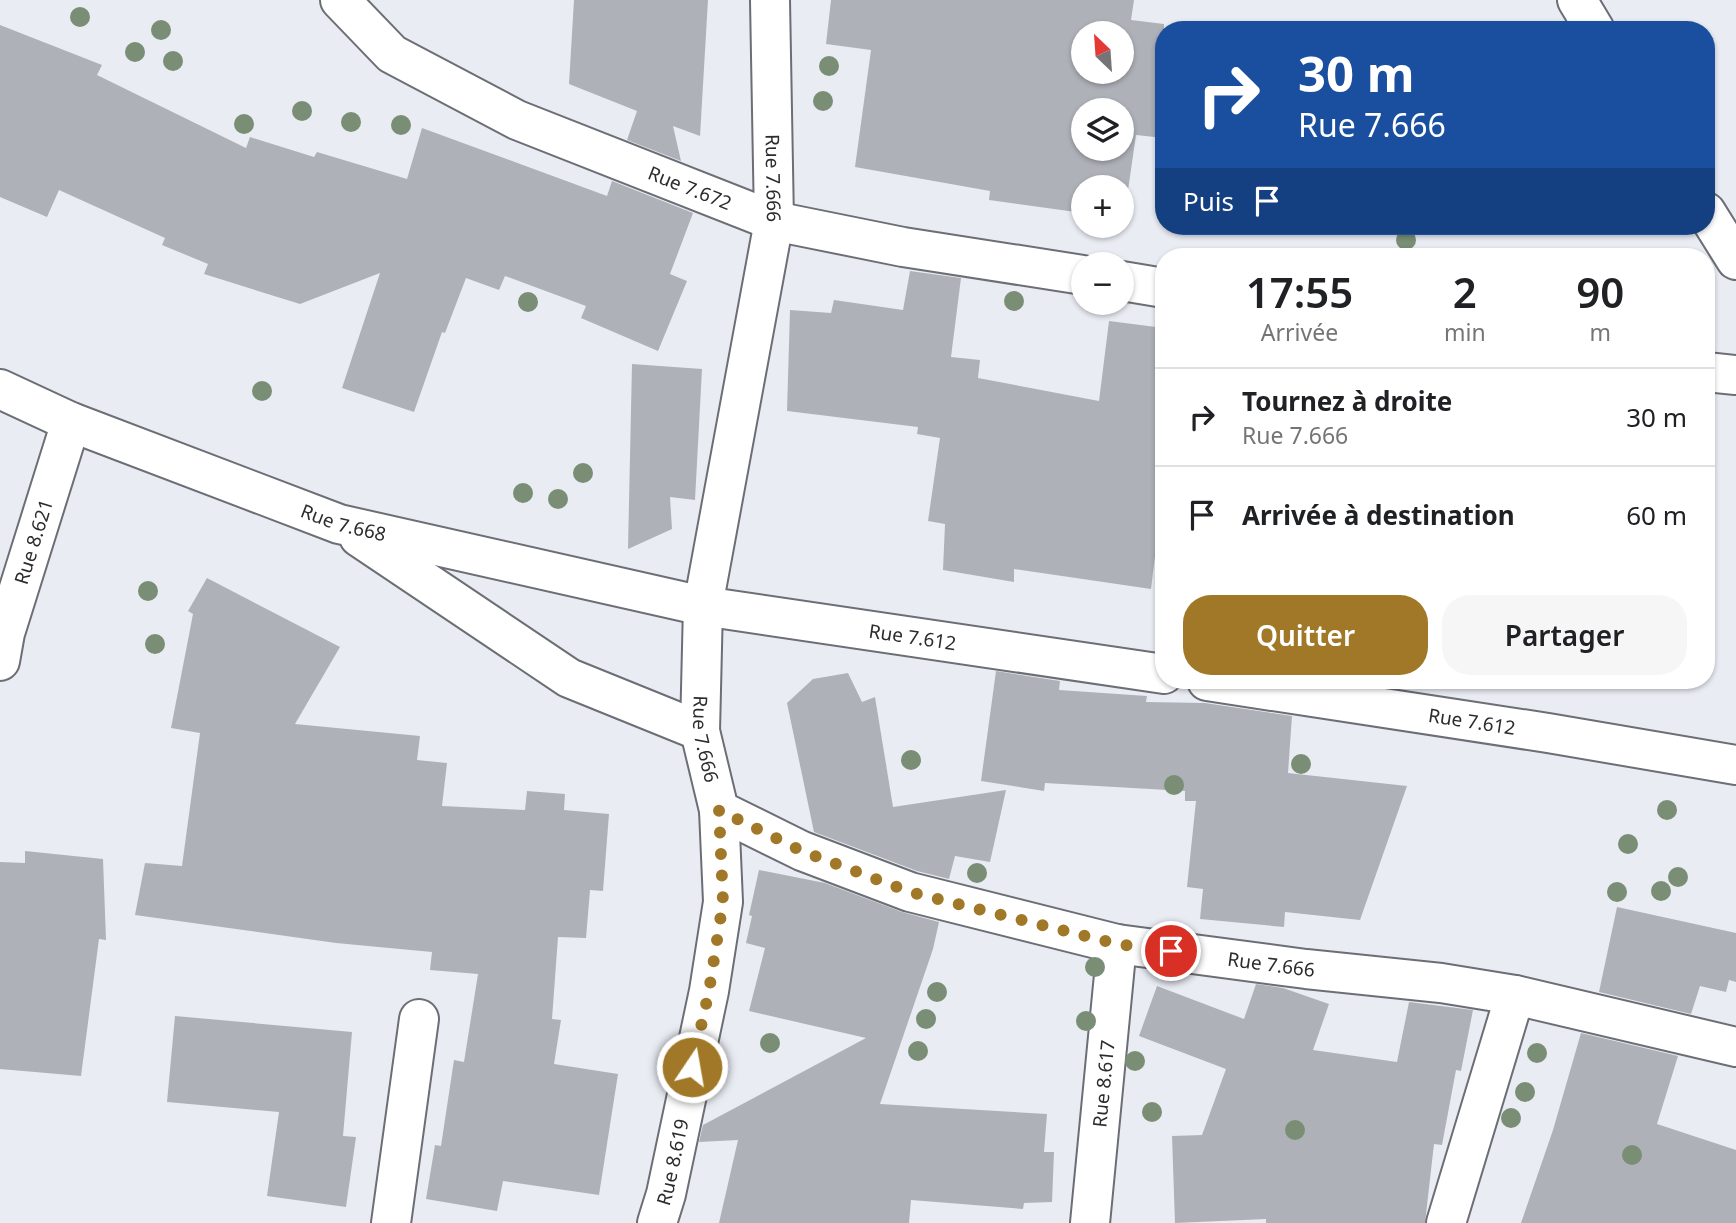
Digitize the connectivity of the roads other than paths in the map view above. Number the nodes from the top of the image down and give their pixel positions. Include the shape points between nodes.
1 (340, 0) edge
2 (770, 0) edge
3 (1577, 0) edge
4 (1590, 21) edge
5 (774, 221) junction
6 (1715, 226) edge
7 (1736, 260) edge
8 (1071, 273) edge
9 (1134, 283) edge
10 (1155, 286) edge
11 (1715, 373) edge
12 (1736, 375) edge
13 (0, 389) edge
14 (71, 422) junction
15 (339, 524) junction
16 (703, 606) junction
17 (2, 643) edge
18 (1155, 673) edge
19 (1259, 689) edge
20 (700, 731) junction
21 (1736, 765) edge
22 (719, 810) junction
23 (1117, 944) junction
24 (1515, 995) junction
25 (419, 1019) dead end
26 (1736, 1047) edge
27 (391, 1223) edge
28 (657, 1223) edge
29 (1090, 1223) edge
30 (1446, 1223) edge

1 - 5 street, Rue 7.672 via 392,54 517,120
2 - 5 street, Rue 7.666
3 - 4 street
5 - 8 street, Rue 7.672
5 - 16 street, Rue 7.666
6 - 7 street
9 - 10 street
11 - 12 street
13 - 14 street, Rue 7.668
14 - 15 street, Rue 7.668
14 - 17 street, Rue 8.621
15 - 16 street, Rue 7.668
15 - 20 street via 569,678
16 - 18 street, Rue 7.612
16 - 20 street, Rue 7.666
19 - 21 street, Rue 7.612
20 - 22 street, Rue 7.666
22 - 23 street, Rue 7.666 via 802,851 910,892
22 - 28 street, Rue 8.619 via 723,902 709,991
23 - 24 street, Rue 7.666
23 - 29 street, Rue 8.617
24 - 26 street, Rue 7.666
24 - 30 street
25 - 27 street

